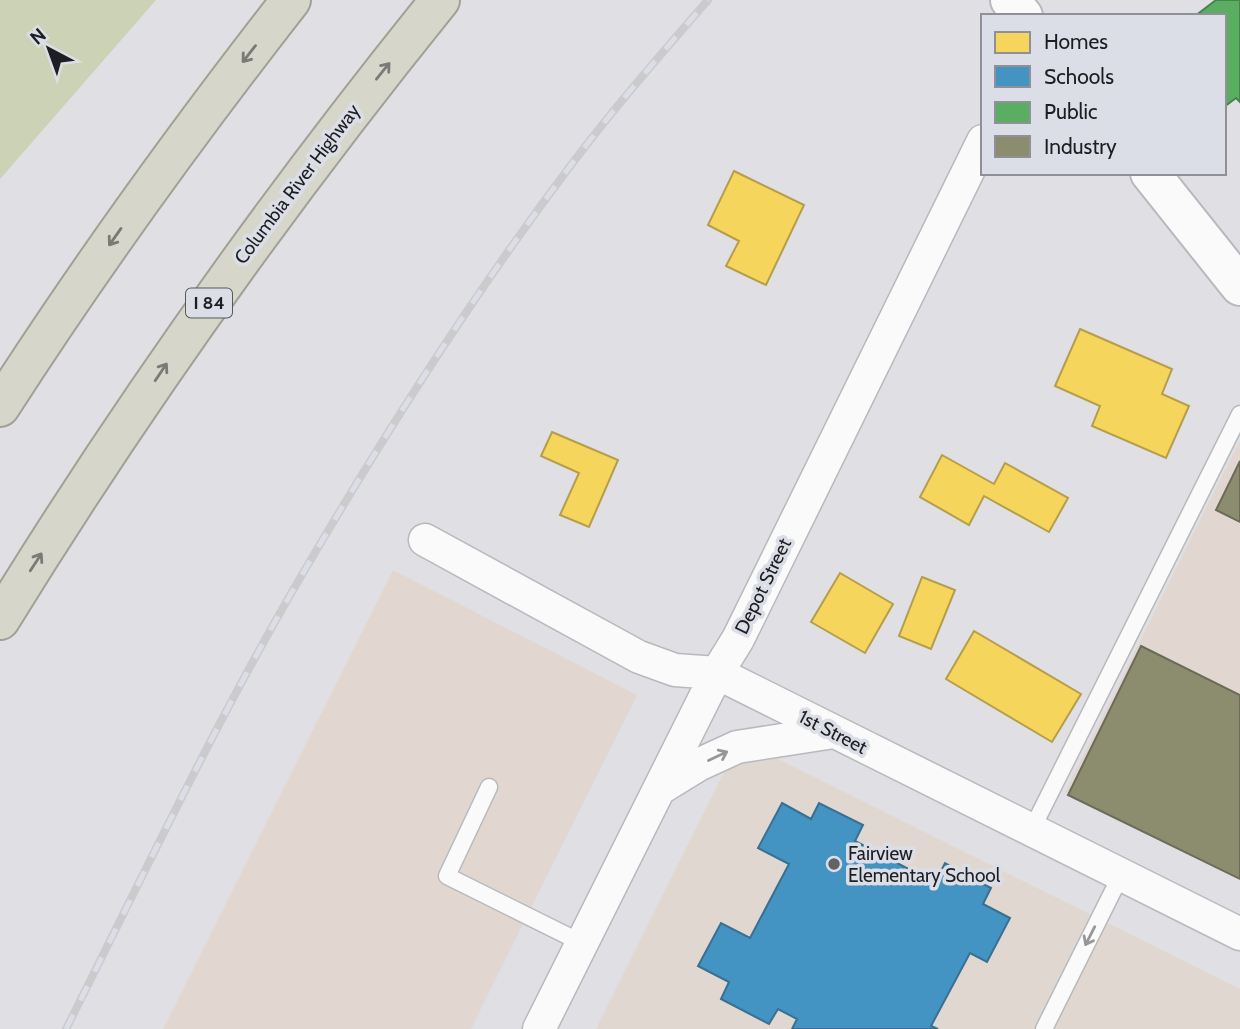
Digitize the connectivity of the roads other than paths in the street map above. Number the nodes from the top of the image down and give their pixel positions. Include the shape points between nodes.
1 (291, 0) edge
2 (440, 0) edge
3 (1010, 0) edge
4 (1021, 14) edge
5 (981, 145) edge
6 (1152, 175) edge
7 (1240, 286) edge
8 (0, 407) edge
9 (1240, 414) edge
10 (425, 540) dead end
11 (0, 620) edge
12 (716, 673) junction
13 (834, 732) junction
14 (489, 787) dead end
15 (659, 789) junction
16 (1031, 831) junction
17 (1121, 875) junction
18 (1240, 934) edge
19 (582, 943) junction
20 (539, 1029) edge
21 (1044, 1029) edge

1 -> 8 highway via 135,208
11 -> 2 highway, Columbia River Highway / I 84 via 186,335 345,119
3 - 4 main road
5 - 12 street, Depot Street via 738,639
6 - 7 main road
9 - 16 lane
10 - 12 street, 1st Street via 639,657 675,670
12 - 13 street, 1st Street
12 - 15 street, Depot Street
15 -> 13 street via 737,747
13 - 16 street, 1st Street
14 - 19 lane via 447,876
15 - 19 street, Depot Street
16 - 17 street, 1st Street
17 - 18 street, 1st Street
17 -> 21 lane
19 - 20 street, Depot Street

